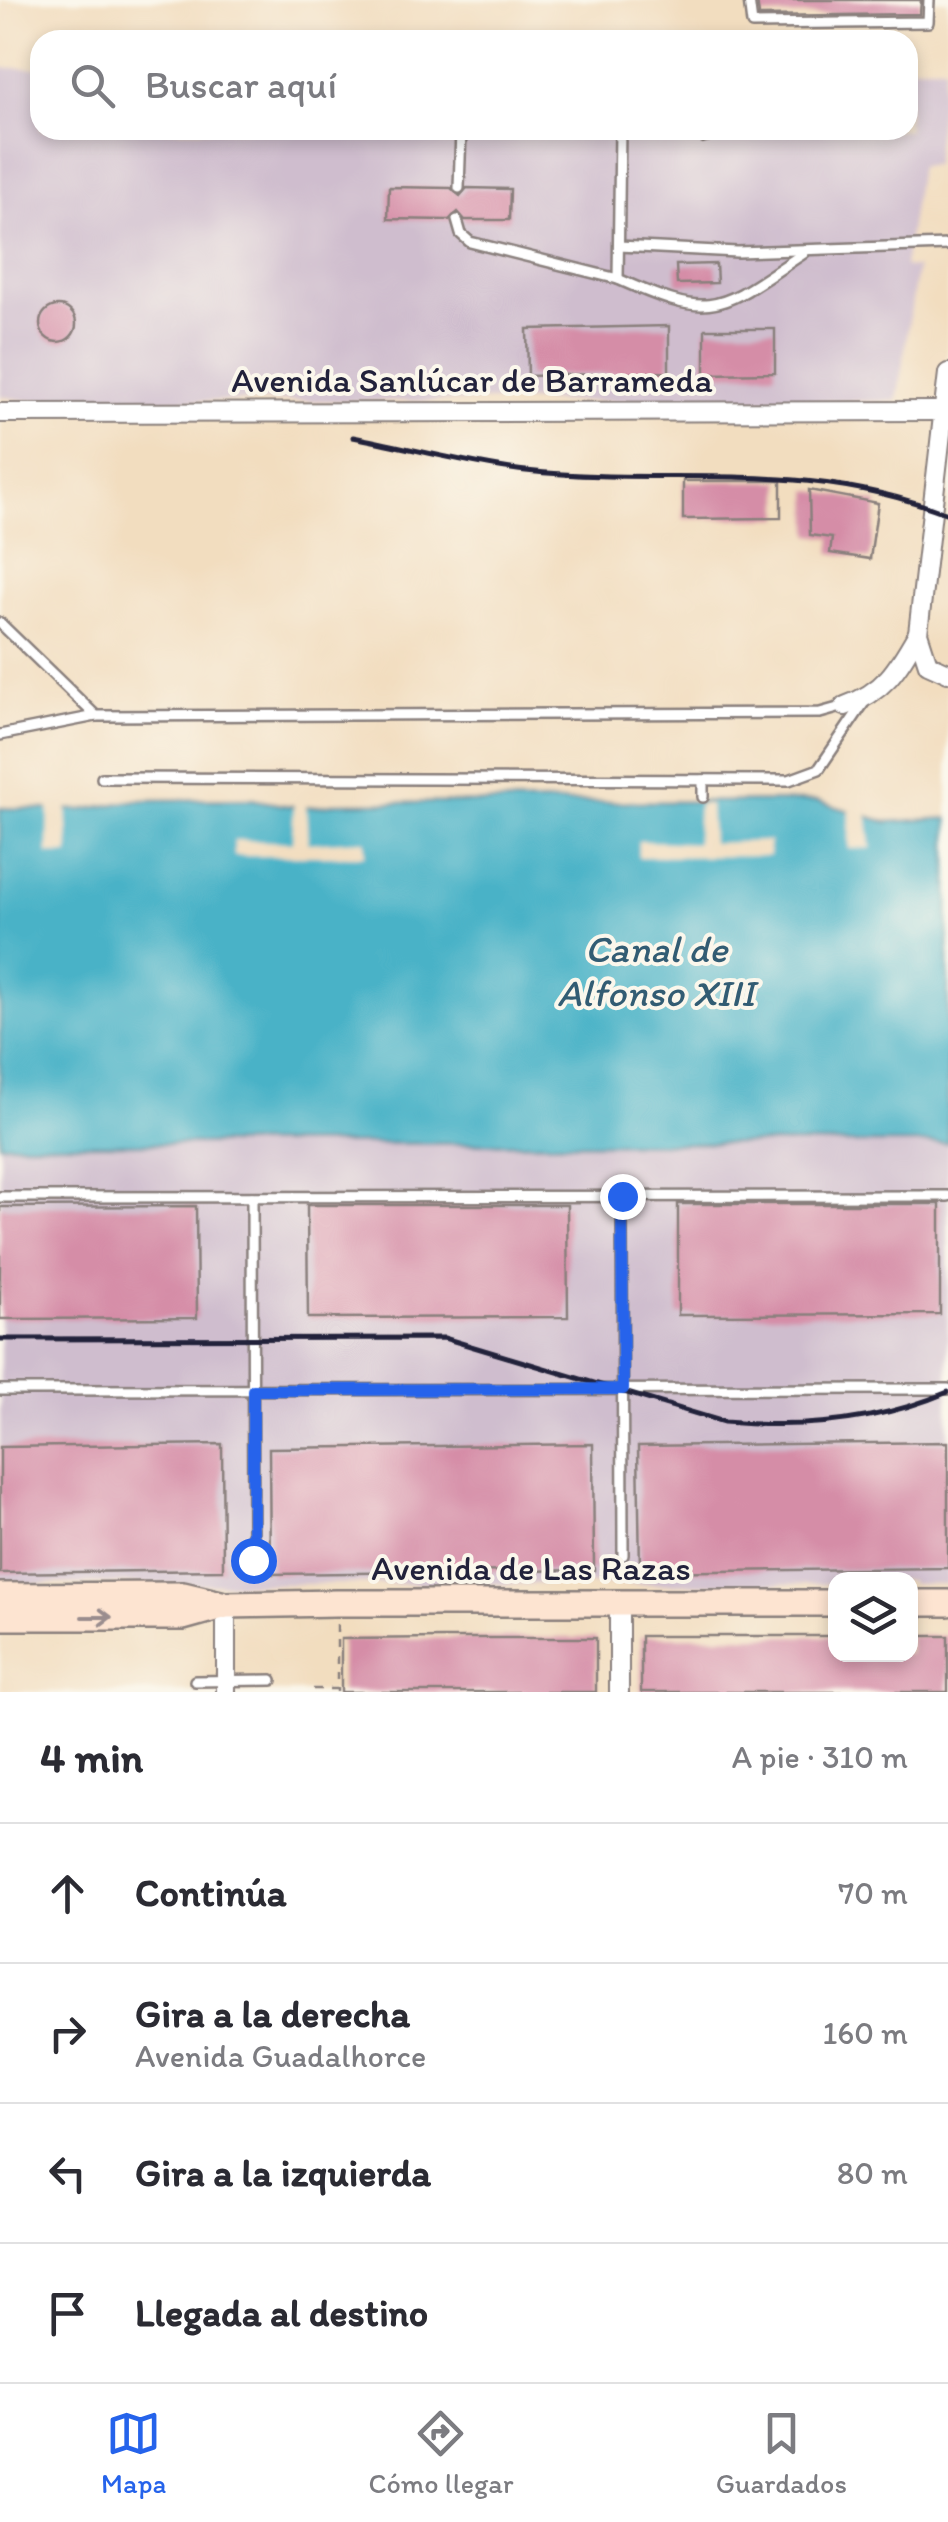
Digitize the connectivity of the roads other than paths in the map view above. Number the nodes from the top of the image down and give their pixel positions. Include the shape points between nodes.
1 (749, 0) edge
2 (929, 0) edge
3 (460, 140) edge
4 (620, 140) edge
5 (458, 188) dead end
6 (457, 220) dead end
7 (619, 246) junction
8 (948, 246) edge
9 (806, 252) junction
10 (618, 279) junction
11 (948, 373) edge
12 (944, 411) junction
13 (0, 413) edge
14 (0, 623) edge
15 (918, 633) junction
16 (948, 673) edge
17 (866, 699) junction
18 (845, 706) joint
19 (96, 716) junction
20 (0, 735) edge
21 (102, 778) dead end
22 (703, 780) junction
23 (703, 798) dead end
24 (252, 1196) junction
25 (622, 1196) junction
26 (948, 1196) edge
27 (0, 1197) edge
28 (623, 1389) junction
29 (948, 1389) edge
30 (0, 1390) edge
31 (253, 1390) junction
32 (623, 1555) dead end
33 (253, 1560) dead end
34 (0, 1596) edge
35 (619, 1603) junction
36 (828, 1603) edge
37 (918, 1603) edge
38 (948, 1603) edge
39 (226, 1605) junction
40 (0, 1617) edge
41 (272, 1680) dead end
42 (196, 1681) dead end
43 (226, 1686) edge
44 (620, 1692) edge

1 - 2 lane via 752,24 928,22
3 - 5 lane
4 - 7 lane
6 - 10 lane via 470,242
7 - 9 lane
7 - 10 lane
8 - 9 lane
9 - 10 lane via 726,305 706,308 674,304
11 - 12 street
12 - 13 street, Avenida Sanlúcar de Barrameda
12 - 15 street
14 - 19 lane
15 - 16 street via 928,664
15 - 17 street via 890,682
17 - 18 street
17 - 22 lane via 829,759 808,775
18 - 19 lane via 820,713
19 - 20 lane
21 - 22 lane
22 - 23 lane
24 - 25 lane
24 - 27 lane
24 - 31 lane
25 - 26 lane
25 - 28 lane
28 - 29 lane
28 - 31 lane
28 - 32 lane
30 - 31 lane
31 - 33 lane
34 - 39 main road, Avenida de Las Razas via 184,1595
35 - 36 main road, Avenida de Las Razas
35 - 39 main road, Avenida de Las Razas
35 - 44 street
37 - 38 main road
40 -> 39 main road, Avenida de Las Razas via 183,1617
39 - 43 street
41 - 43 lane
42 - 43 lane

